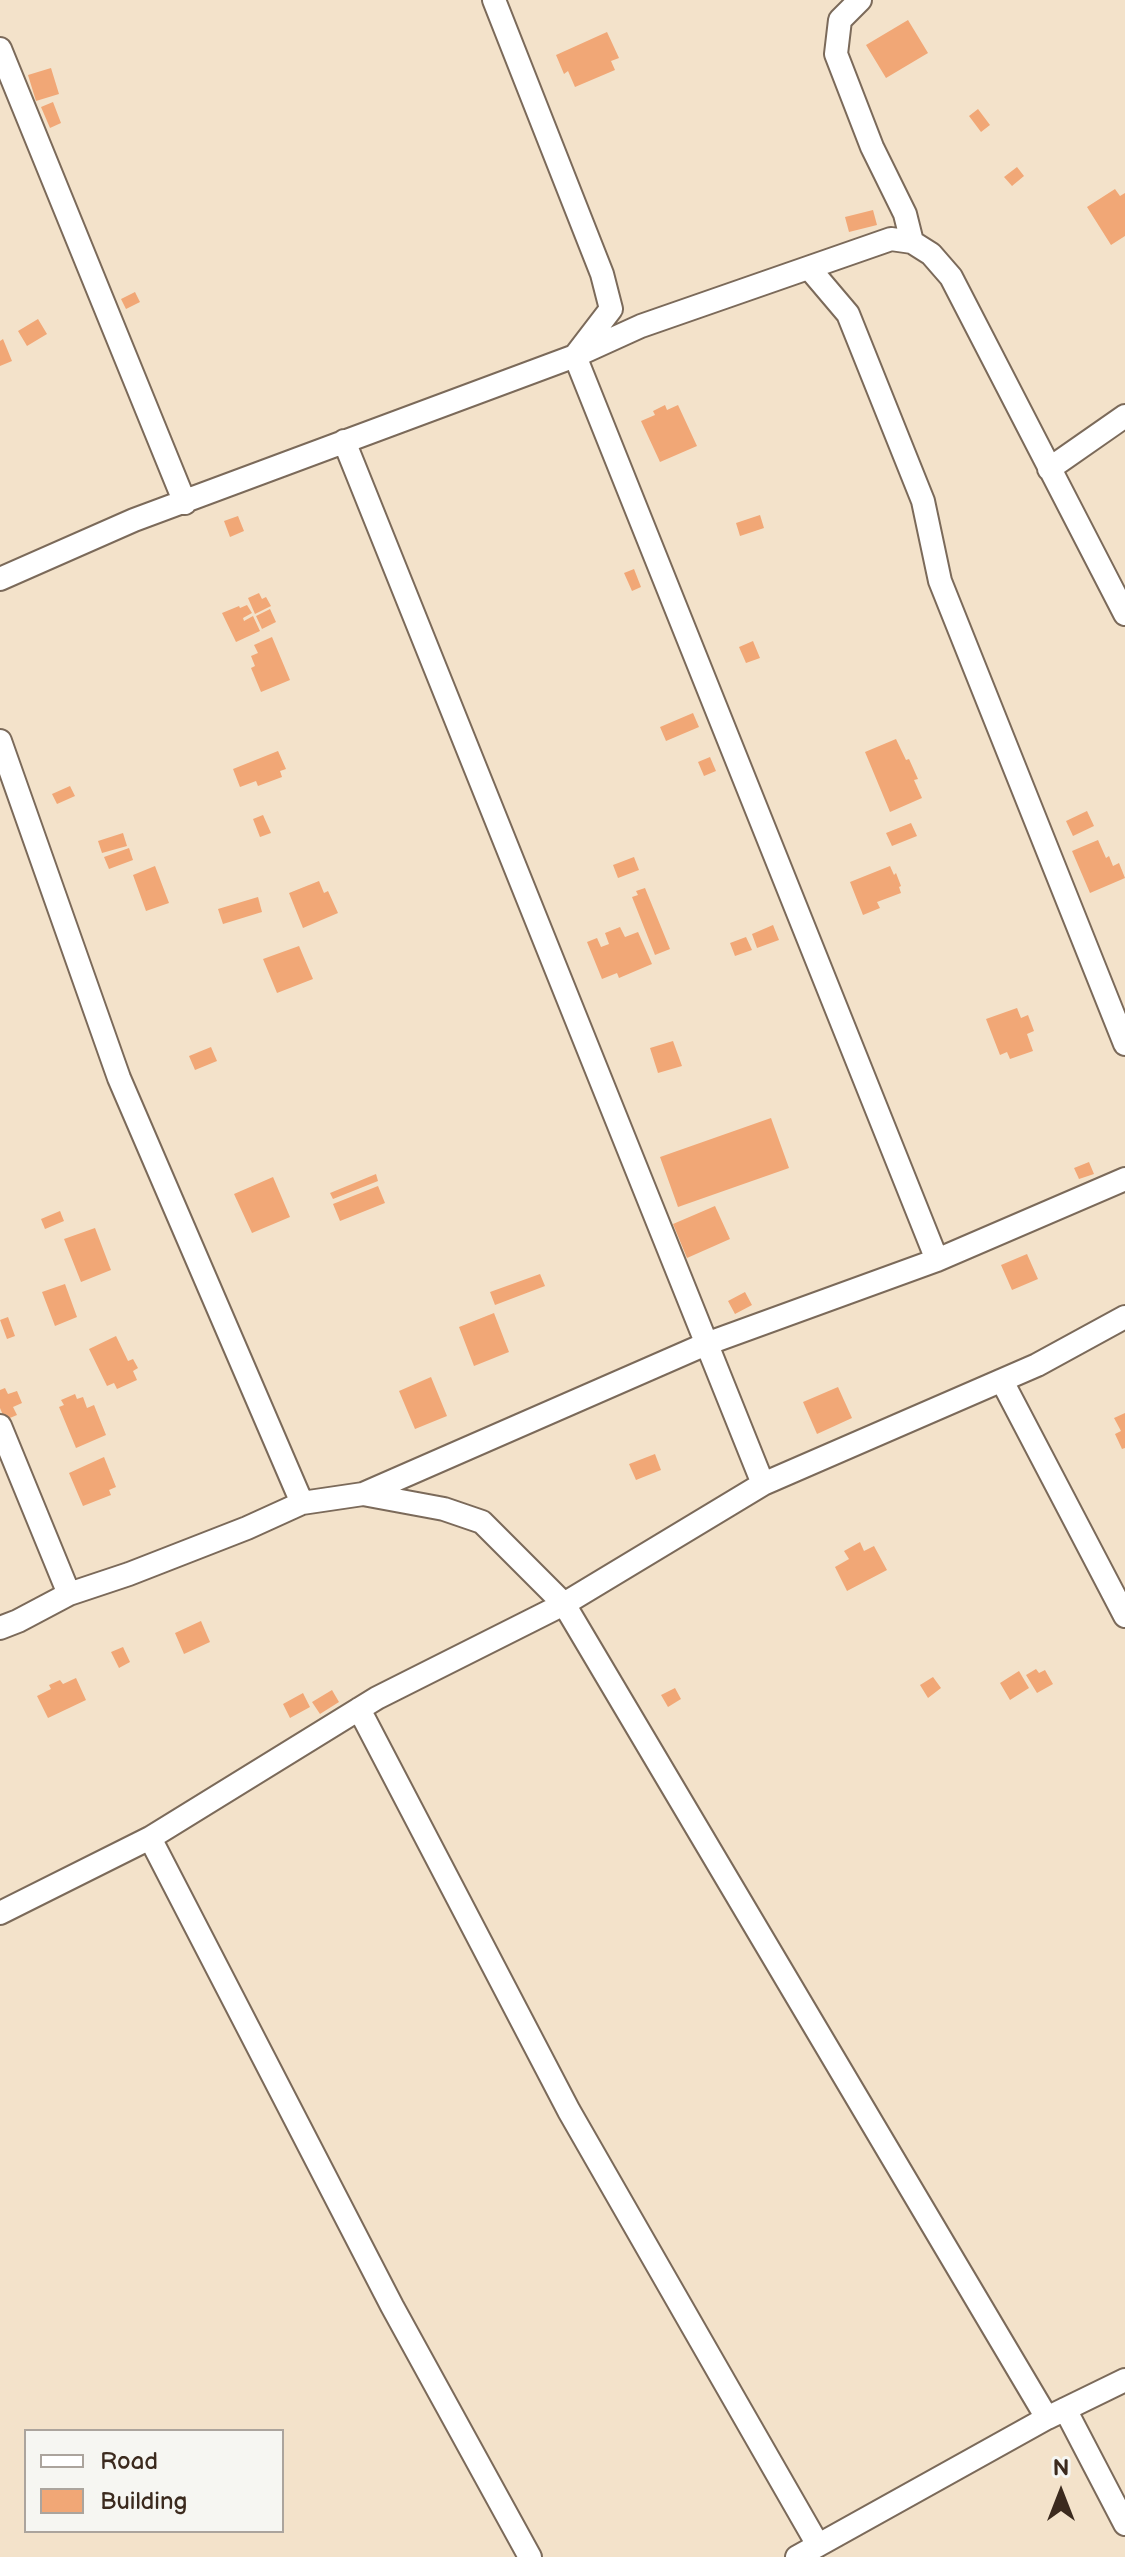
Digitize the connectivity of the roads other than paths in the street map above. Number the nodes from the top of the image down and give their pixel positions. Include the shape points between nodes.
1 (494, 0) edge
2 (860, 0) edge
3 (0, 49) edge
4 (912, 242) junction
5 (809, 268) junction
6 (575, 356) junction
7 (1125, 416) edge
8 (344, 441) junction
9 (1049, 469) junction
10 (185, 503) junction
11 (0, 579) edge
12 (1125, 614) edge
13 (0, 741) edge
14 (1125, 1044) edge
15 (1125, 1179) edge
16 (937, 1260) junction
17 (1125, 1317) edge
18 (706, 1344) junction
19 (1002, 1381) junction
20 (0, 1426) edge
21 (763, 1484) junction
22 (363, 1494) junction
23 (302, 1503) junction
24 (69, 1594) junction
25 (564, 1604) junction
26 (1125, 1616) edge
27 (0, 1628) edge
28 (359, 1709) junction
29 (150, 1838) junction
30 (0, 1913) edge
31 (1125, 2380) edge
32 (1056, 2414) junction
33 (1125, 2524) edge
34 (818, 2545) junction
35 (530, 2557) edge
36 (797, 2557) edge

1 - 6 street via 591,244 611,309
2 - 4 street via 840,20 836,54 905,214
3 - 10 street
4 - 5 street via 891,239
4 - 9 street via 951,277
5 - 6 street via 641,326
5 - 14 street via 848,314 923,501 940,581
6 - 8 street
6 - 16 street
7 - 9 street
8 - 10 street
8 - 18 street
9 - 12 street
10 - 11 street
13 - 23 street via 119,1078
15 - 16 street
16 - 18 street
17 - 19 street
18 - 21 street
18 - 22 street
19 - 21 street
19 - 26 street
20 - 24 street
21 - 25 street
22 - 23 street
22 - 25 street via 482,1522
23 - 24 street
24 - 27 street
25 - 28 street
25 - 32 street
28 - 29 street
28 - 34 street via 583,2136
29 - 30 street
29 - 35 street via 392,2306
31 - 32 street
32 - 33 street
32 - 34 street
34 - 36 street

